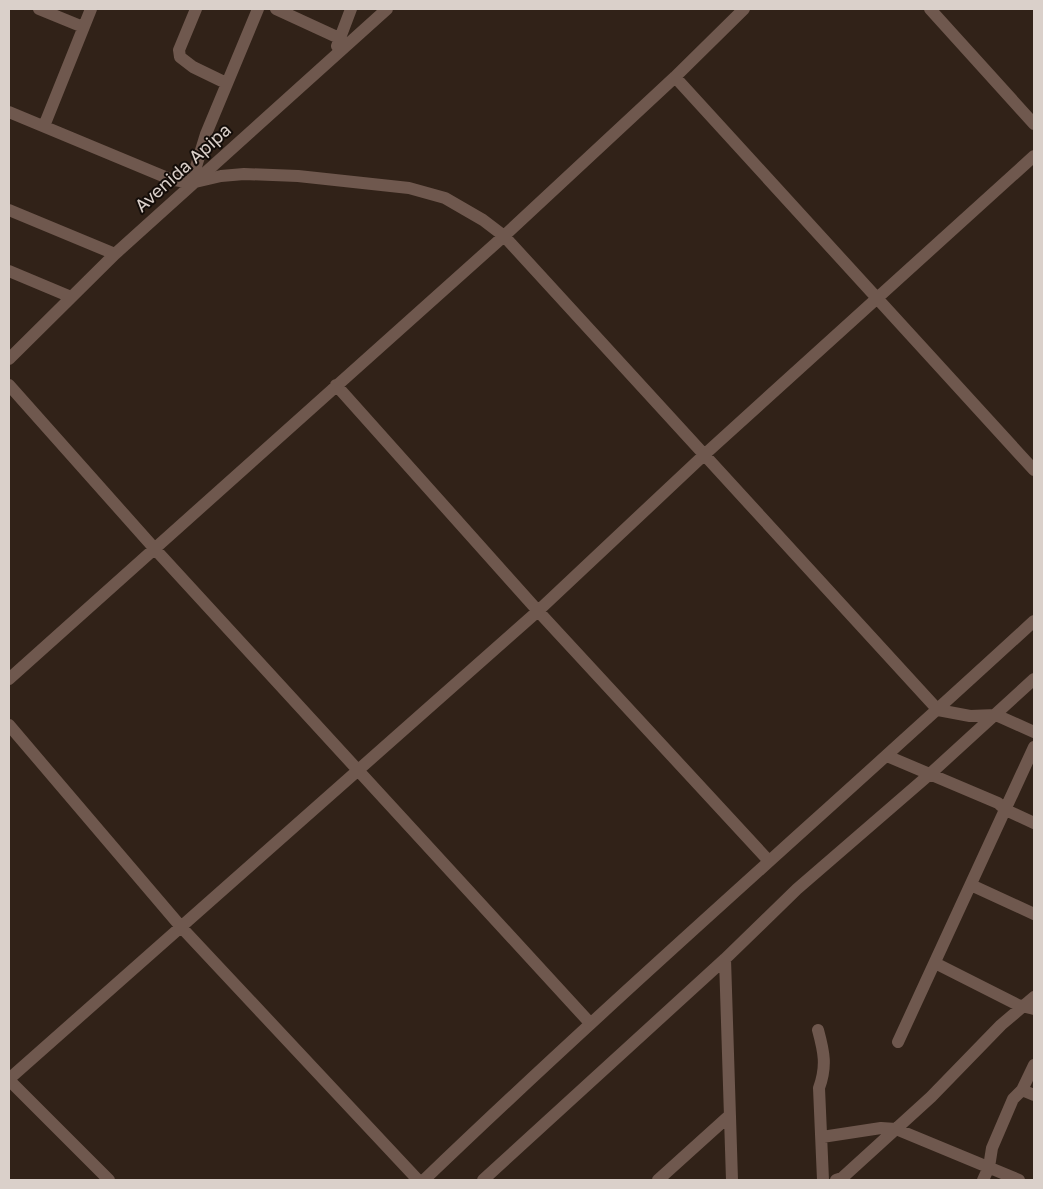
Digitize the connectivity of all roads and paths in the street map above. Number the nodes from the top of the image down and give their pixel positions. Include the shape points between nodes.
1 (39, 9) edge
2 (91, 9) edge
3 (196, 9) edge
4 (258, 9) edge
5 (276, 9) edge
6 (351, 9) edge
7 (387, 9) edge
8 (744, 9) edge
9 (930, 9) edge
10 (83, 27) junction
11 (339, 38) junction
12 (332, 60) junction
13 (676, 77) junction
14 (226, 83) junction
15 (9, 112) edge
16 (1034, 124) edge
17 (44, 126) junction
18 (1034, 156) edge
19 (191, 184) junction
20 (9, 210) edge
21 (504, 236) junction
22 (114, 254) junction
23 (9, 270) edge
24 (71, 297) junction
25 (878, 297) junction
26 (9, 359) edge
27 (9, 385) edge
28 (336, 385) junction
29 (704, 455) junction
30 (1034, 470) edge
31 (154, 548) junction
32 (538, 611) junction
33 (1034, 621) edge
34 (9, 679) edge
35 (1034, 679) edge
36 (938, 710) junction
37 (996, 715) junction
38 (9, 725) edge
39 (1034, 732) edge
40 (1034, 747) edge
41 (887, 756) junction
42 (358, 769) junction
43 (930, 774) junction
44 (1006, 810) junction
45 (1034, 823) edge
46 (768, 860) junction
47 (971, 885) junction
48 (1034, 914) edge
49 (182, 928) junction
50 (725, 959) junction
51 (935, 963) junction
52 (1034, 997) edge
53 (1029, 1008) edge
54 (590, 1023) junction
55 (818, 1030) dead end
56 (898, 1042) dead end
57 (1034, 1065) edge
58 (9, 1080) edge
59 (1022, 1090) junction
60 (1034, 1096) edge
61 (730, 1115) junction
62 (896, 1129) junction
63 (822, 1137) junction
64 (989, 1167) junction
65 (109, 1180) edge
66 (418, 1180) edge
67 (424, 1180) edge
68 (483, 1180) edge
69 (658, 1180) edge
70 (732, 1180) edge
71 (823, 1180) edge
72 (836, 1180) edge
73 (983, 1180) edge
74 (1019, 1180) edge

1 - 10 street
2 - 10 street
3 - 14 street via 179,50 180,57
4 - 14 street
5 - 11 street
6 - 11 street
7 - 12 street, Avenida Apipa
8 - 13 street
9 - 16 street
10 - 17 street
11 - 12 street
12 - 19 street, Avenida Apipa
13 - 21 street
13 - 25 street
14 - 19 street
15 - 17 street
17 - 19 street via 155,173
18 - 25 street
19 - 21 street via 244,174 298,176 409,188 444,198
19 - 22 street, Avenida Apipa
20 - 22 street
21 - 28 street
21 - 29 street
22 - 24 street, Avenida Apipa
23 - 24 street
24 - 26 street, Avenida Apipa
25 - 29 street
25 - 30 street
27 - 31 street
28 - 31 street
28 - 32 street
29 - 32 street
29 - 36 street
31 - 34 street
31 - 42 street
32 - 42 street
32 - 46 street
33 - 36 street
35 - 37 street
36 - 37 street via 970,716
36 - 41 street
37 - 39 street
37 - 43 street
38 - 49 street
40 - 44 street
41 - 43 street
41 - 46 street
42 - 49 street
42 - 54 street
43 - 44 street
43 - 50 street via 797,888
44 - 45 street
44 - 47 street
46 - 54 street
47 - 48 street
47 - 51 street
49 - 58 street
49 - 66 street
50 - 61 street
50 - 68 street
51 - 53 street
51 - 56 street
52 - 53 street
53 - 62 street via 1001,1024 932,1097
54 - 67 street
55 - 63 street via 826,1057 819,1088
57 - 59 street
58 - 65 street
59 - 60 street
59 - 64 street via 1013,1098 992,1148
61 - 69 street
61 - 70 street
62 - 63 street via 881,1128
62 - 64 street
62 - 72 street
63 - 71 street
64 - 73 street
64 - 74 street

